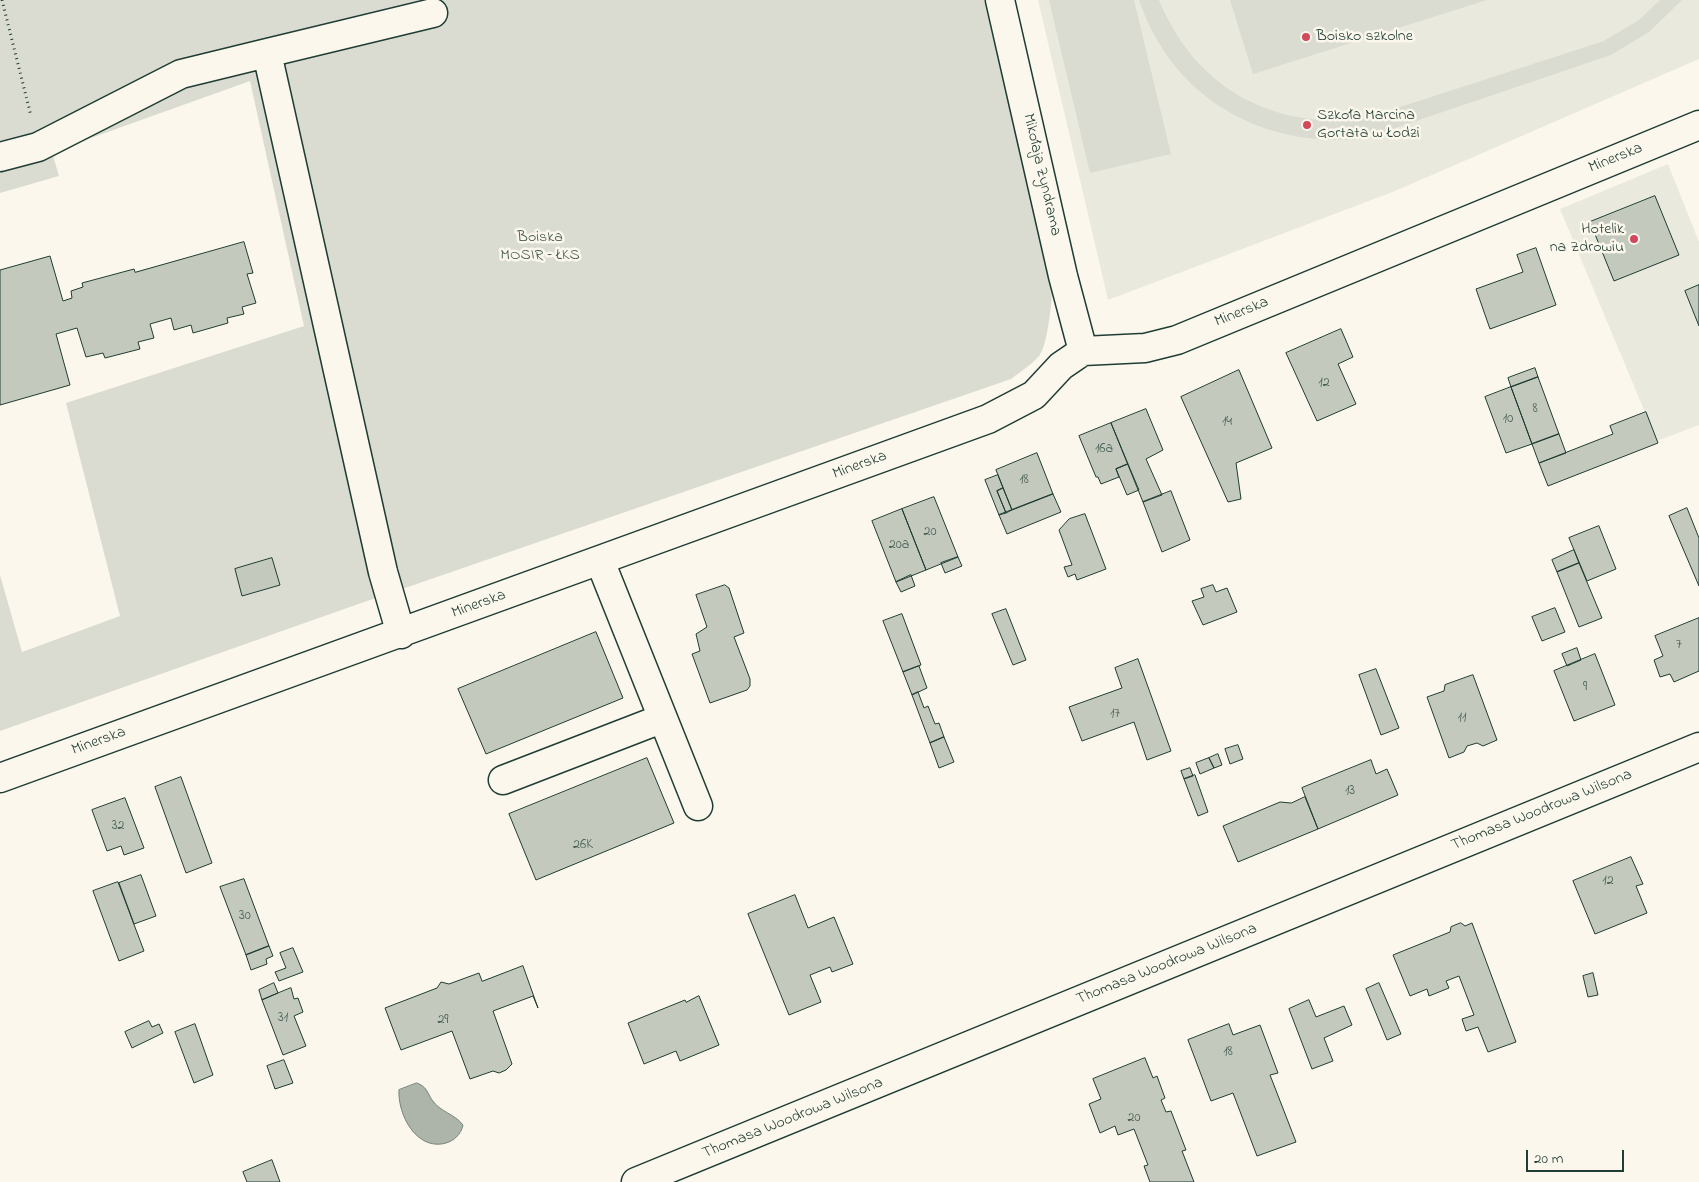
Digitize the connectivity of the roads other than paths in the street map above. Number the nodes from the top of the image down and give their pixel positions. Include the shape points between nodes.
1 (1000, 0) edge
2 (433, 13) dead end
3 (267, 53) junction
4 (1699, 125) edge
5 (0, 157) edge
6 (1083, 351) junction
7 (600, 561) junction
8 (401, 634) junction
9 (662, 719) junction
10 (1699, 747) edge
11 (0, 778) edge
12 (503, 780) dead end
13 (698, 806) dead end
14 (636, 1182) edge

1 - 6 street, Mikołaja Zyndrama
2 - 3 street
3 - 5 street via 181,74 38,147
3 - 8 street via 383,572
4 - 6 street, Minerska via 1177,340 1145,348
6 - 7 street, Minerska via 1061,366 1034,395 988,419
7 - 8 street, Minerska
7 - 9 street
8 - 11 street, Minerska
9 - 12 street
9 - 13 street
10 - 14 street, Thomasa Woodrowa Wilsona

